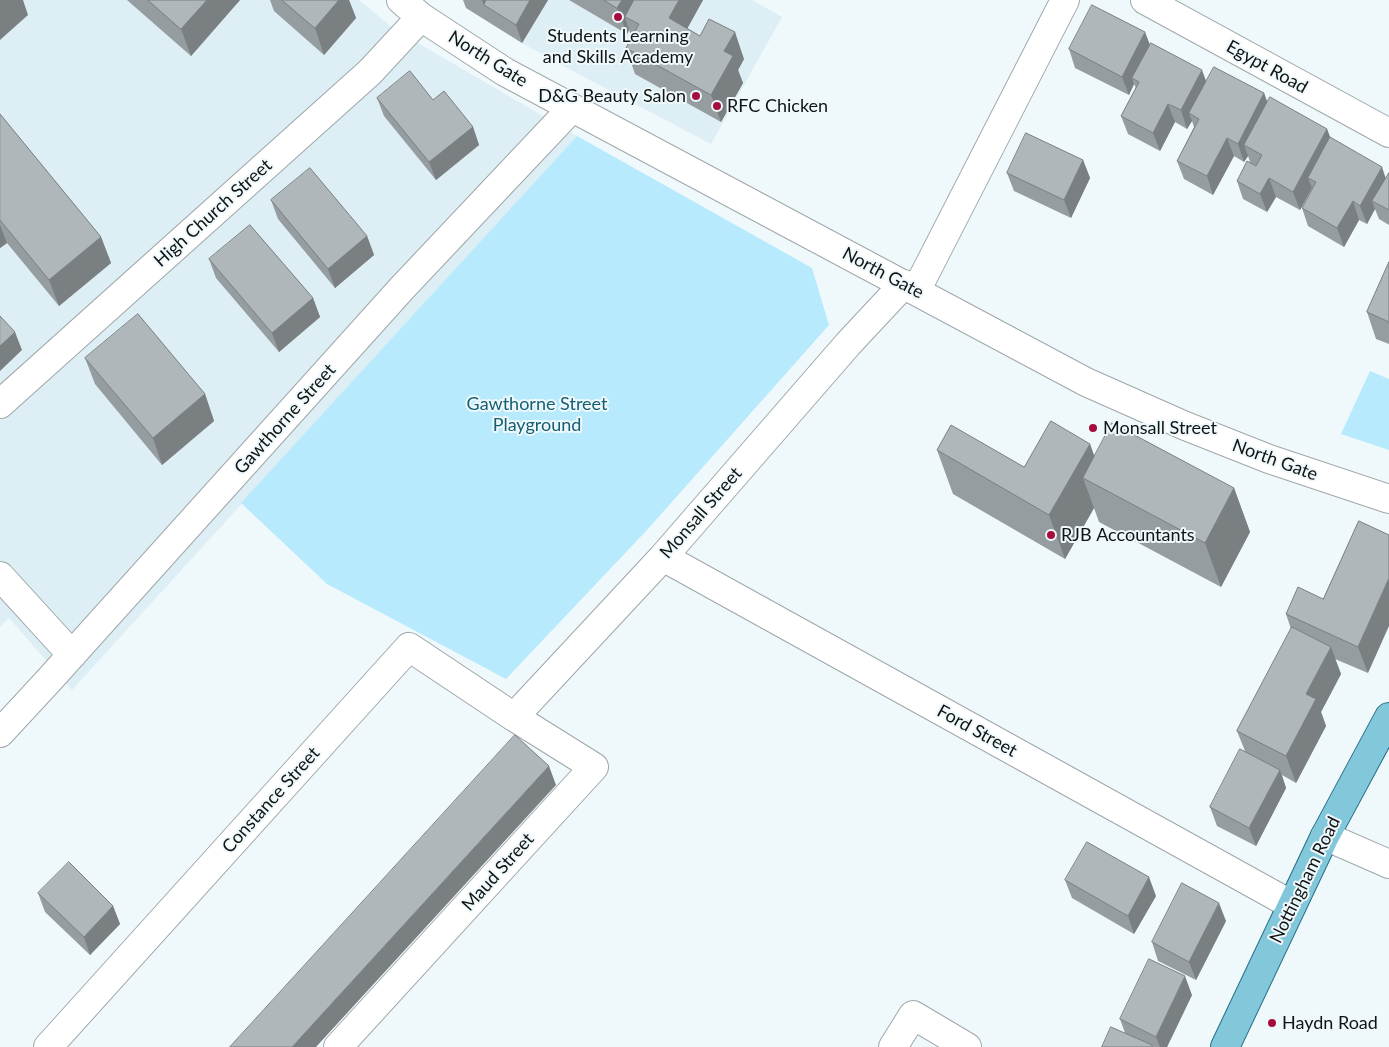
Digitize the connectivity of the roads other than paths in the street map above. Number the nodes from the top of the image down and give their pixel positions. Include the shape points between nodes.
1 (401, 0) edge
2 (1065, 0) edge
3 (1145, 0) edge
4 (421, 17) junction
5 (572, 108) junction
6 (1389, 133) edge
7 (910, 287) junction
8 (0, 404) edge
9 (1389, 498) edge
10 (663, 557) junction
11 (0, 576) edge
12 (72, 655) junction
13 (514, 717) junction
14 (1389, 717) edge
15 (0, 733) edge
16 (1325, 836) junction
17 (1389, 864) edge
18 (1292, 905) junction
19 (48, 1047) edge
20 (338, 1047) edge
21 (893, 1047) edge
22 (968, 1047) edge
23 (1225, 1047) edge

1 - 4 street, North Gate
2 - 7 street, Monsall Street
3 - 6 street, Egypt Road
4 - 5 street, North Gate via 505,72
4 - 8 street, High Church Street via 370,72
5 - 7 street, North Gate
5 - 12 street, Gawthorne Street via 403,288
7 - 9 street, North Gate via 1086,382 1183,425 1269,459
7 - 10 street, Monsall Street via 848,344
10 - 13 street, Monsall Street
10 - 18 street, Ford Street
11 - 12 street
12 - 15 street, Gawthorne Street
13 - 19 street, Constance Street via 409,647
13 - 20 street, Maud Street via 594,767
14 - 16 main road, Nottingham Road
16 - 17 street
16 - 18 main road, Nottingham Road
18 - 23 main road, Nottingham Road
21 - 22 street via 913,1014

